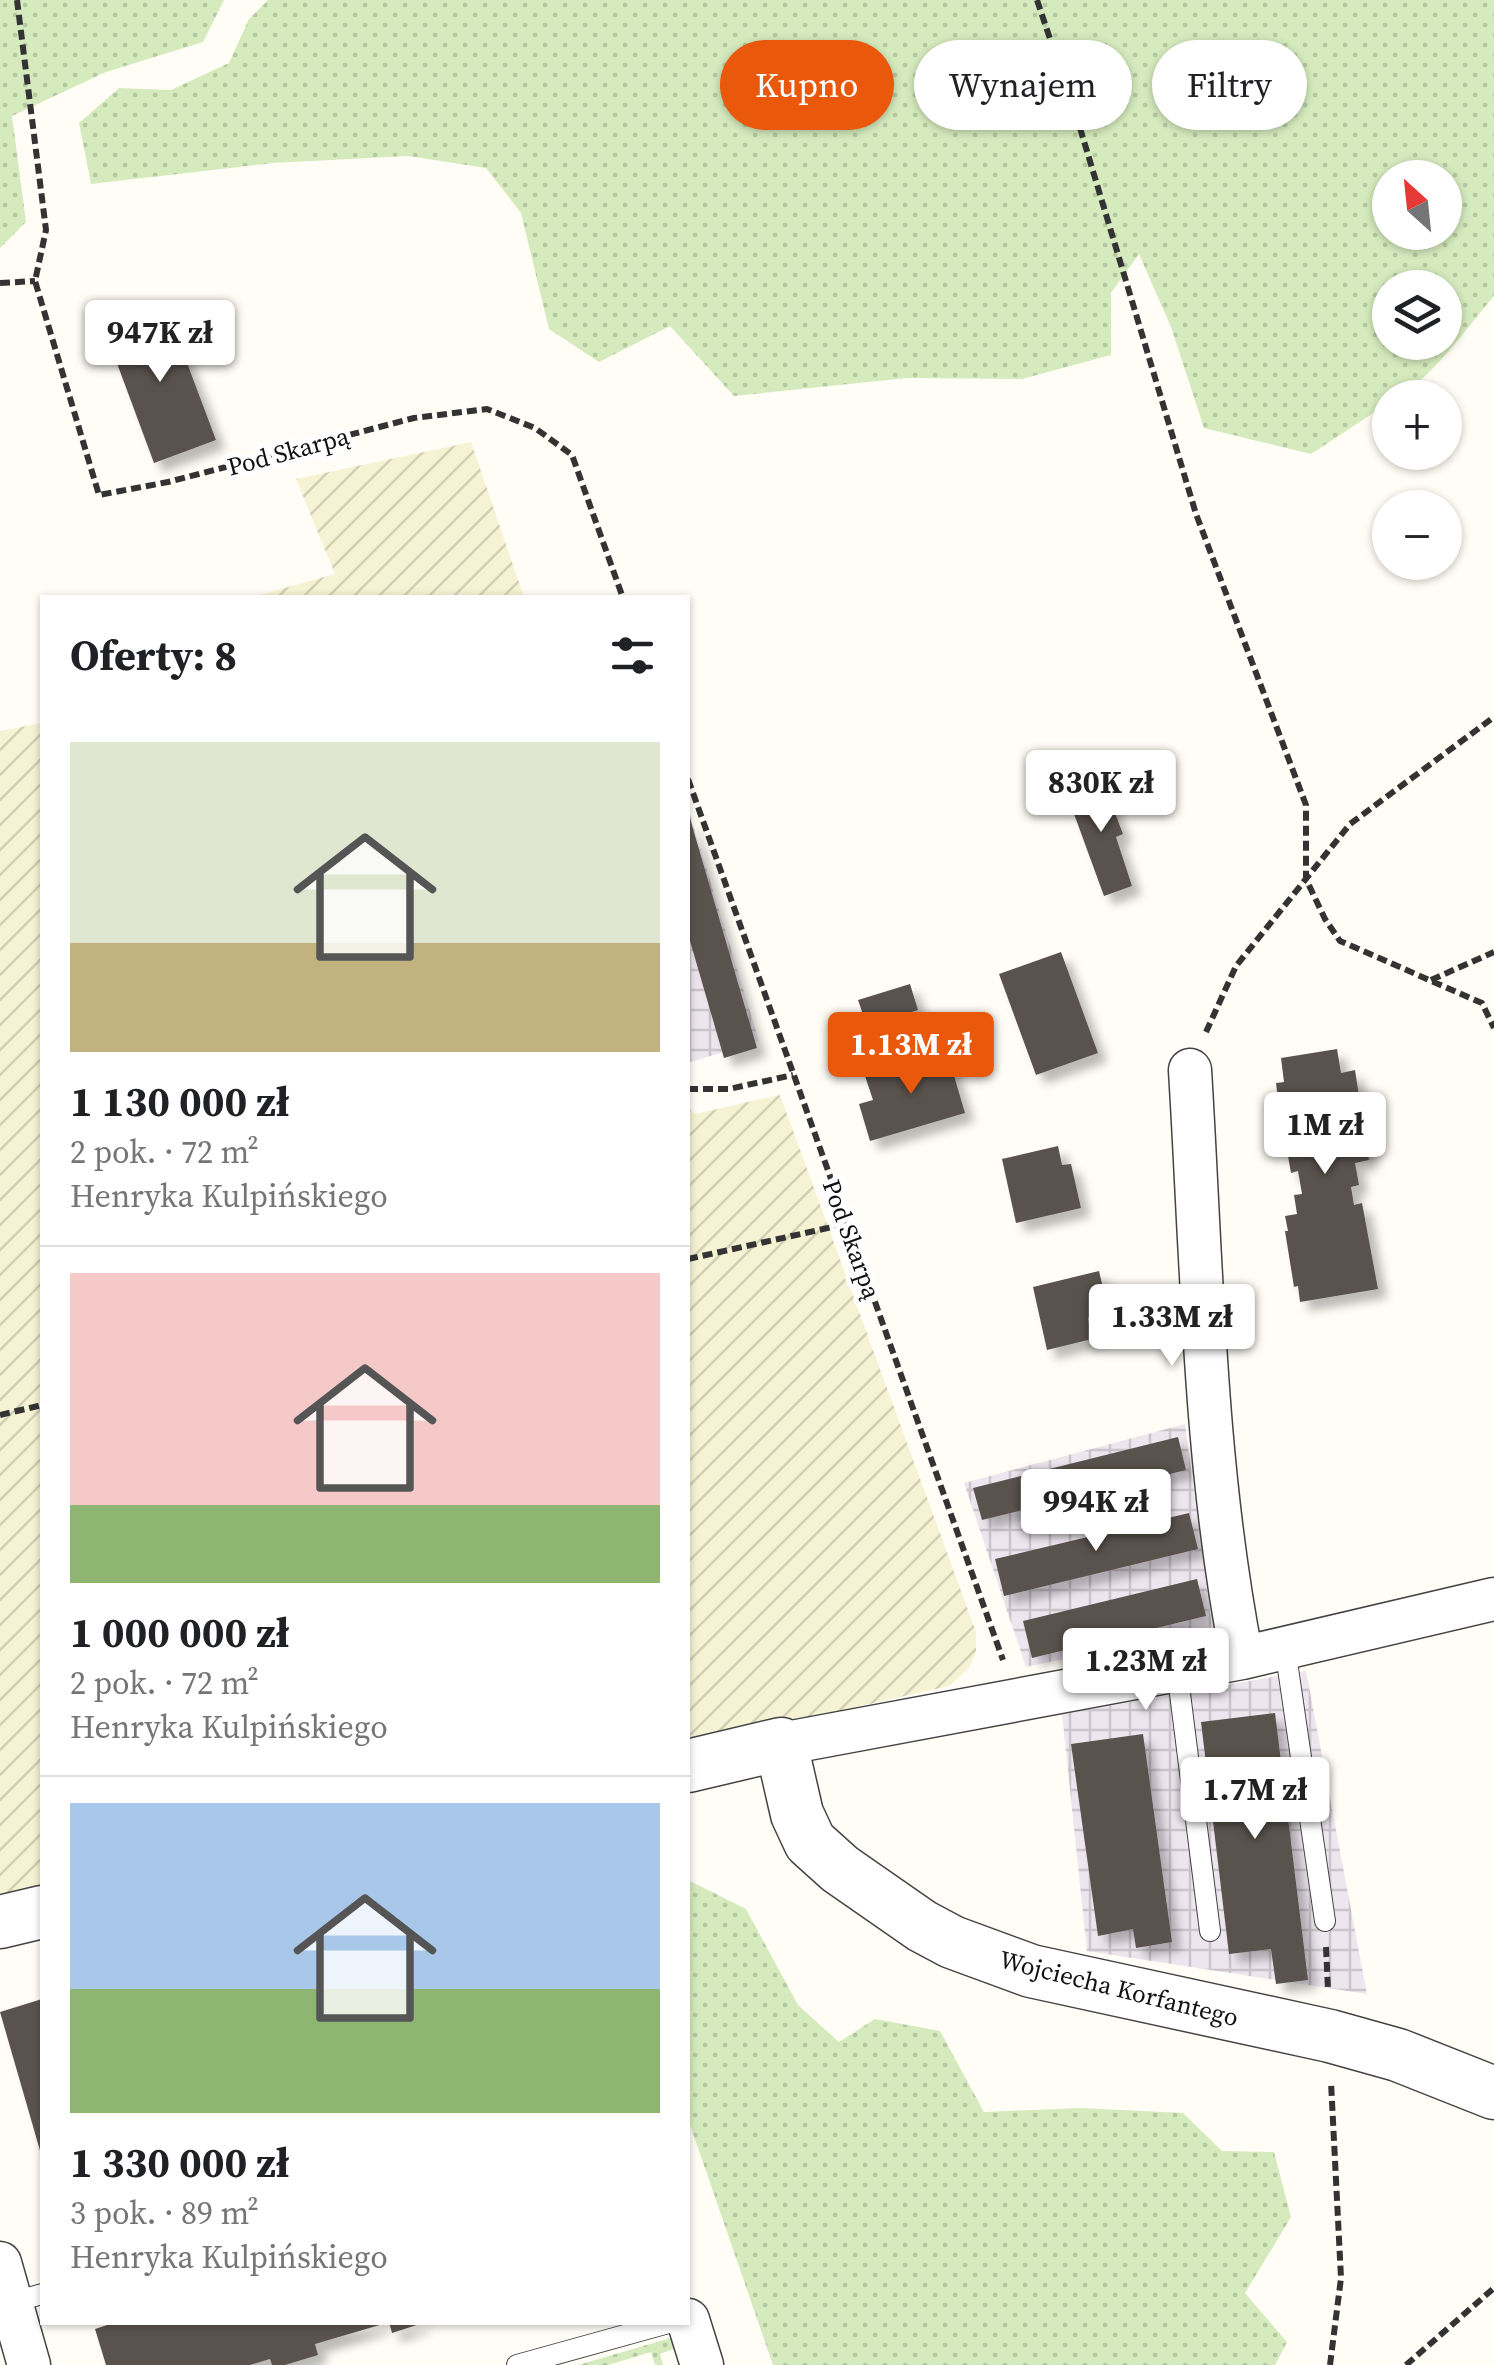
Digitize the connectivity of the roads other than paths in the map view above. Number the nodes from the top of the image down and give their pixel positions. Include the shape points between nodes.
1 (1190, 1070) road end
2 (1494, 1599) edge
3 (1285, 1648) junction
4 (1242, 1658) junction
5 (1177, 1670) junction
6 (781, 1744) junction
7 (690, 1766) edge
8 (40, 1912) edge
9 (1325, 1921) road end
10 (0, 1922) edge
11 (1210, 1931) dead end
12 (1494, 2093) edge
13 (18, 2287) edge
14 (661, 2325) edge
15 (690, 2325) edge
16 (29, 2365) edge
17 (516, 2365) edge
18 (702, 2365) edge

1 - 4 street via 1210,1411
2 - 3 street
3 - 4 street
3 - 9 lane
4 - 5 street
5 - 6 street
5 - 11 lane
6 - 7 street
6 - 12 street, Wojciecha Korfantego via 810,1842 937,1934 1032,1971 1398,2055
8 - 10 street
13 - 16 street
14 - 17 lane
15 - 18 street

